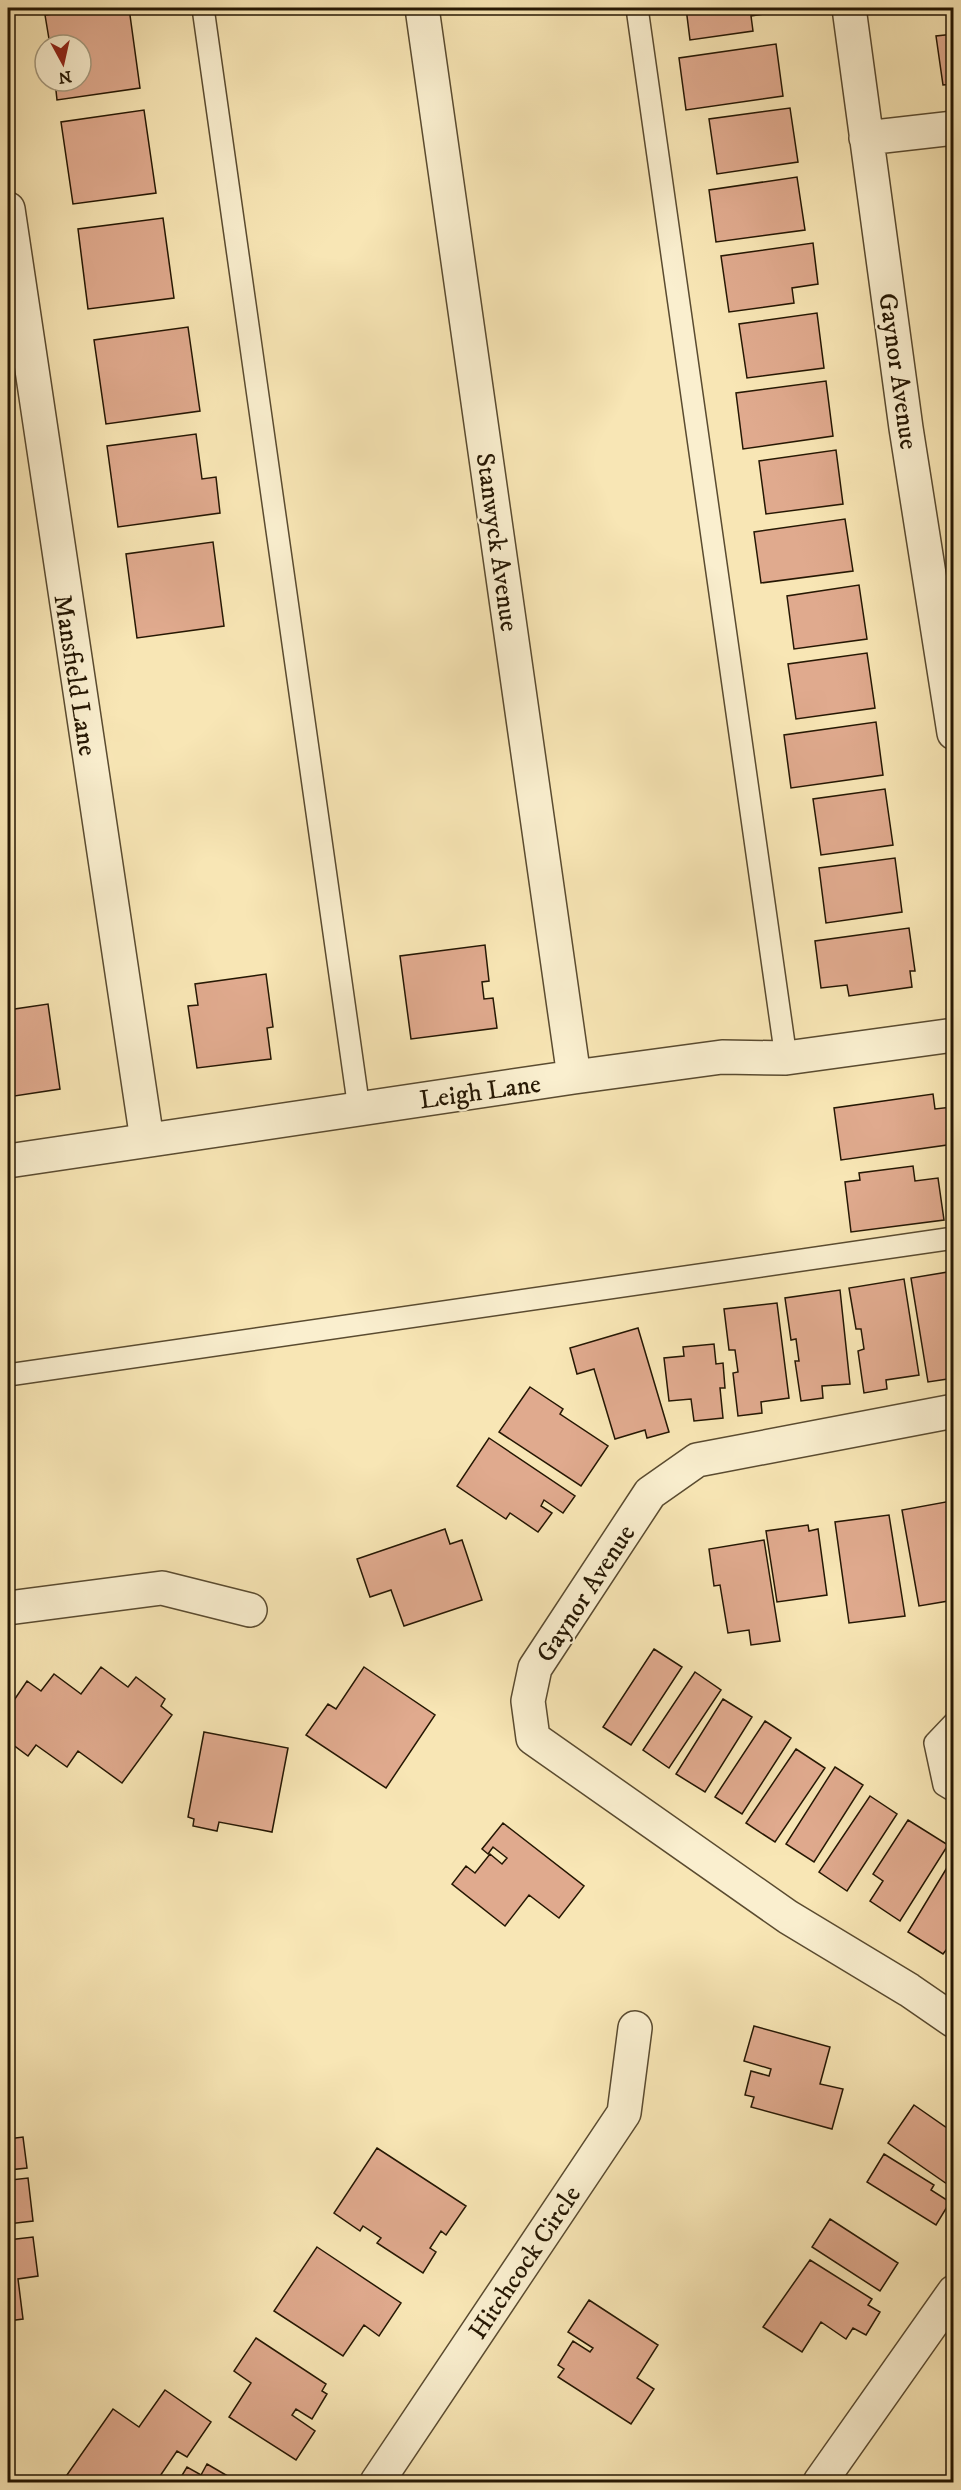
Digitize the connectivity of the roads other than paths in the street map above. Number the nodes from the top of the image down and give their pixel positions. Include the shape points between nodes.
1 (203, 8) edge
2 (422, 8) edge
3 (637, 8) edge
4 (849, 8) edge
5 (954, 128) edge
6 (866, 138) junction
7 (8, 209) edge
8 (954, 733) edge
9 (954, 1035) edge
10 (786, 1058) junction
11 (574, 1077) junction
12 (359, 1109) junction
13 (147, 1140) junction
14 (8, 1161) edge
15 (954, 1238) edge
16 (8, 1375) edge
17 (954, 1412) edge
18 (8, 1608) edge
19 (250, 1610) dead end
20 (954, 1723) edge
21 (954, 1791) edge
22 (954, 2020) edge
23 (635, 2028) dead end
24 (954, 2292) edge
25 (377, 2482) edge
26 (820, 2482) edge

1 - 12 lane
2 - 11 street, Stanwyck Avenue
3 - 10 lane
4 - 6 street, Gaynor Avenue
5 - 6 street
6 - 8 street, Gaynor Avenue
7 - 13 street, Mansfield Lane
9 - 10 street, Leigh Lane
10 - 11 street, Leigh Lane via 722,1057
11 - 12 street, Leigh Lane
12 - 13 street, Leigh Lane
13 - 14 street, Leigh Lane
15 - 16 lane
17 - 22 street, Gaynor Avenue via 697,1460 650,1493 535,1668 528,1701 533,1738 788,1917
18 - 19 street via 162,1588
20 - 21 lane via 935,1743 944,1785
23 - 25 street, Hitchcock Circle via 624,2112
24 - 26 street

